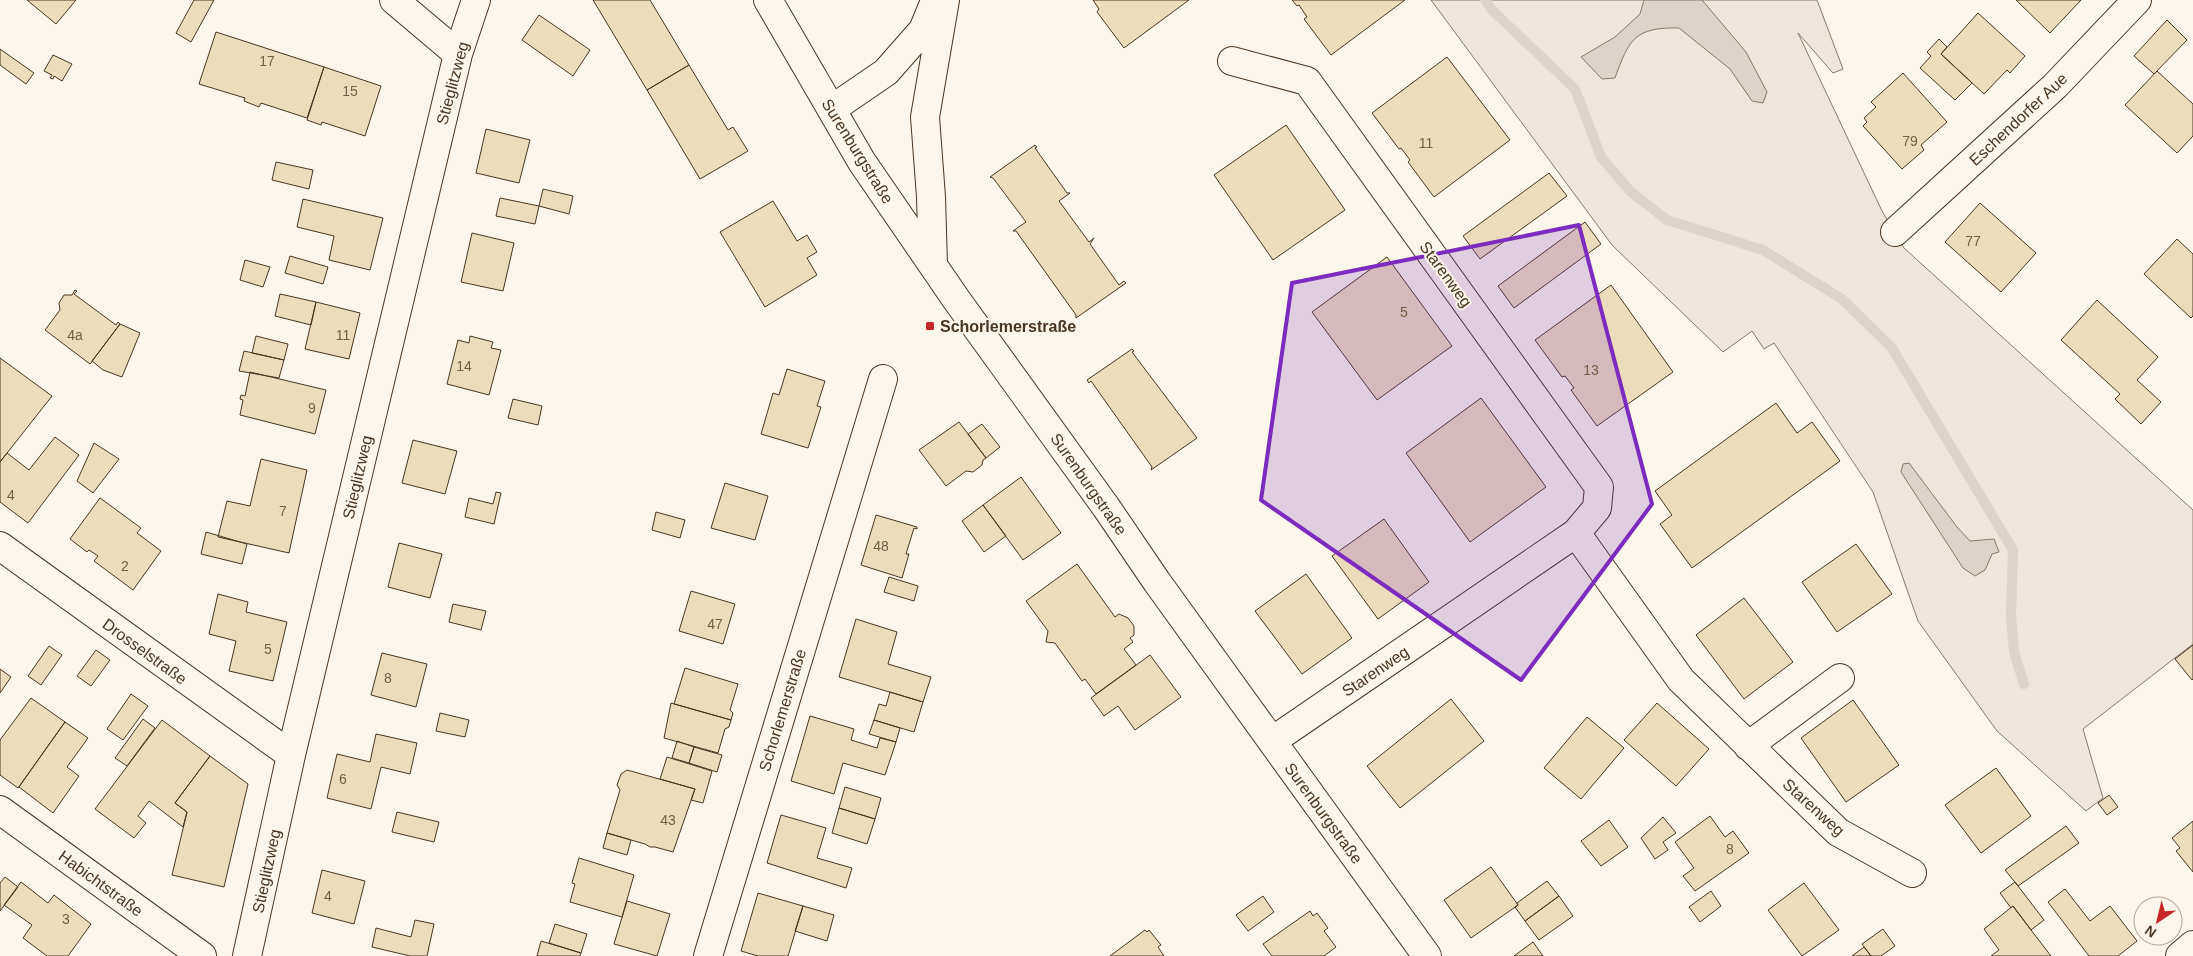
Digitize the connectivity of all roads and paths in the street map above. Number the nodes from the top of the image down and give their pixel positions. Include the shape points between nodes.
1 (394, 0) edge
2 (476, 0) edge
3 (768, 0) edge
4 (936, 0) edge
5 (945, 0) edge
6 (2136, 0) edge
7 (458, 54) junction
8 (1232, 61) dead end
9 (832, 109) junction
10 (1895, 232) dead end
11 (933, 264) junction
12 (883, 379) dead end
13 (1576, 533) junction
14 (0, 546) edge
15 (1840, 678) dead end
16 (1272, 741) junction
17 (1748, 746) junction
18 (291, 756) junction
19 (0, 810) edge
20 (1912, 873) dead end
21 (2193, 945) edge
22 (202, 956) edge
23 (247, 956) edge
24 (708, 956) edge
25 (1427, 956) edge
26 (2180, 956) edge

1 - 7 street
2 - 7 street, Stieglitzweg
3 - 9 street, Surenburgstraße
4 - 9 street via 923,30 886,72
5 - 11 street via 925,117 932,197
6 - 10 street, Eschendorfer Aue via 2055,86
7 - 18 street, Stieglitzweg
8 - 13 street, Starenweg via 1307,81 1599,487 1597,508
9 - 11 street, Surenburgstraße via 862,162
11 - 16 street, Surenburgstraße
12 - 24 street, Schorlemerstraße
13 - 16 street, Starenweg
13 - 17 street, Starenweg via 1681,680
14 - 18 street, Drosselstraße
15 - 17 street
16 - 25 street, Surenburgstraße
17 - 20 street, Starenweg via 1838,832
18 - 23 street, Stieglitzweg
19 - 22 street, Habichtstraße
21 - 26 street

